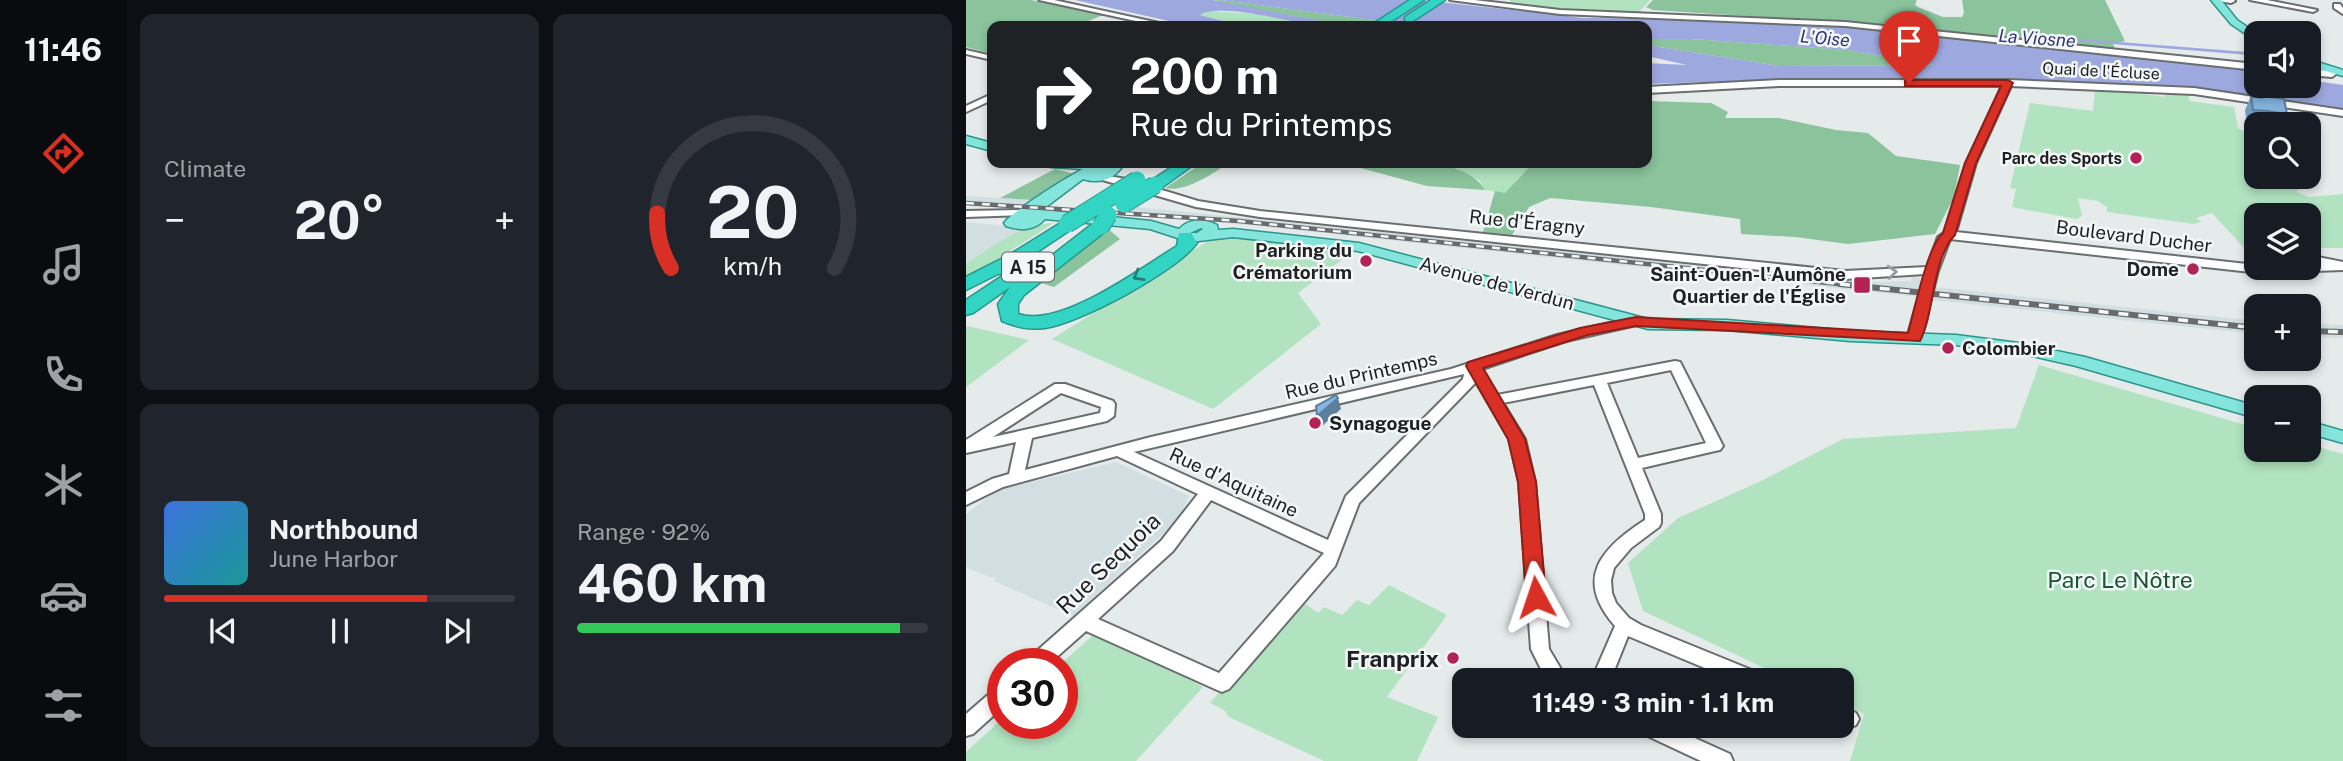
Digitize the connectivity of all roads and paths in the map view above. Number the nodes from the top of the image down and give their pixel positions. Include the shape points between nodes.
1 (1043, 0) edge
2 (1418, 0) edge
3 (1439, 0) edge
4 (1454, 0) edge
5 (2254, 0) edge
6 (2223, 1) edge
7 (2313, 10) dead end
8 (1145, 21) edge
9 (1385, 21) edge
10 (1407, 21) edge
11 (2244, 29) edge
12 (966, 52) edge
13 (987, 57) edge
14 (2244, 66) edge
15 (2008, 83) junction
16 (1652, 90) edge
17 (987, 99) edge
18 (966, 109) edge
19 (2343, 113) edge
20 (966, 140) edge
21 (987, 146) edge
22 (1082, 168) edge
23 (1082, 168) edge
24 (1131, 168) edge
25 (1180, 168) edge
26 (1106, 172) edge
27 (966, 216) edge
28 (1028, 217) junction
29 (1088, 222) junction
30 (1195, 231) junction
31 (1950, 231) junction
32 (1995, 233) junction
33 (1969, 236) junction
34 (1024, 253) junction
35 (2244, 259) edge
36 (2338, 264) edge
37 (2244, 267) edge
38 (2321, 268) edge
39 (1932, 271) junction
40 (966, 284) edge
41 (966, 292) edge
42 (966, 309) edge
43 (1636, 321) junction
44 (1914, 338) junction
45 (1473, 366) junction
46 (1598, 379) junction
47 (1495, 400) junction
48 (2244, 409) edge
49 (2321, 431) edge
50 (1025, 435) junction
51 (2343, 437) edge
52 (966, 448) edge
53 (1119, 451) junction
54 (1633, 464) junction
55 (1016, 478) junction
56 (1208, 494) junction
57 (968, 497) edge
58 (1333, 550) junction
59 (1085, 622) junction
60 (1625, 625) junction
61 (1055, 648) edge
62 (1549, 668) edge
63 (1608, 668) edge
64 (1726, 668) edge
65 (987, 708) edge
66 (966, 727) edge
67 (1672, 738) edge
68 (1723, 761) edge

1 - 8 street
2 - 9 highway
3 - 10 highway
4 - 14 street via 1573,13 1845,24
5 - 7 street
6 - 11 main road via 2234,22
12 - 13 street
15 - 16 street, Quai de l'Écluse via 1766,83
15 - 19 street, Quai de l'Écluse via 2194,91
15 - 31 street via 1971,163
17 - 18 street
20 - 21 main road
22 - 26 main road
23 - 26 main road
24 - 26 highway, A 15
25 - 29 highway, A 15, bridge
26 - 28 main road via 1056,195
26 - 29 highway, A 15, bridge
26 -> 39 street, Rue d'Éragny via 1196,204 1244,212 1853,275
27 - 28 street
28 - 29 main road, Avenue de Verdun
29 - 30 main road, Avenue de Verdun
30 -> 29 highway via 1183,250 1069,315 1034,324 1009,317 1009,304 1017,291
29 - 34 highway, A 15
29 - 42 highway, A 15
30 - 43 main road, Avenue de Verdun via 1383,252
31 - 32 street, Boulevard Ducher
31 - 33 street, Boulevard Ducher
31 - 39 street
32 - 33 street, Boulevard Ducher
32 - 35 street, Boulevard Ducher
33 - 37 street, Boulevard Ducher
34 - 40 highway
34 - 41 highway, A 15
36 - 38 street, Boulevard Ducher
39 - 44 street
43 - 44 main road, Avenue de Verdun
43 - 45 street, Rue du Printemps via 1585,331
44 - 48 main road, Avenue de Verdun via 2043,353
45 - 47 street
45 - 53 street, Rue du Printemps
45 - 58 street via 1470,380 1352,500
46 - 47 street
46 - 54 street
46 - 54 street via 1675,365 1715,446
47 - 62 street via 1517,439 1527,482 1540,649
49 - 51 main road
50 - 52 street
50 - 52 street via 1107,416 1108,404 1060,387
50 - 55 street
53 - 55 street, Rue du Printemps
53 - 56 street, Rue d'Aquitaine
54 - 60 street via 1653,523 1620,545 1607,561 1601,580 1608,603
55 - 57 street, Rue du Printemps
56 - 58 street, Rue d'Aquitaine
56 - 59 street, Rue Sequoia via 1167,546
58 - 59 street via 1329,561 1222,683
59 - 61 street, Rue Sequoia
60 - 63 street
60 - 64 street
65 - 66 street
67 - 68 street

